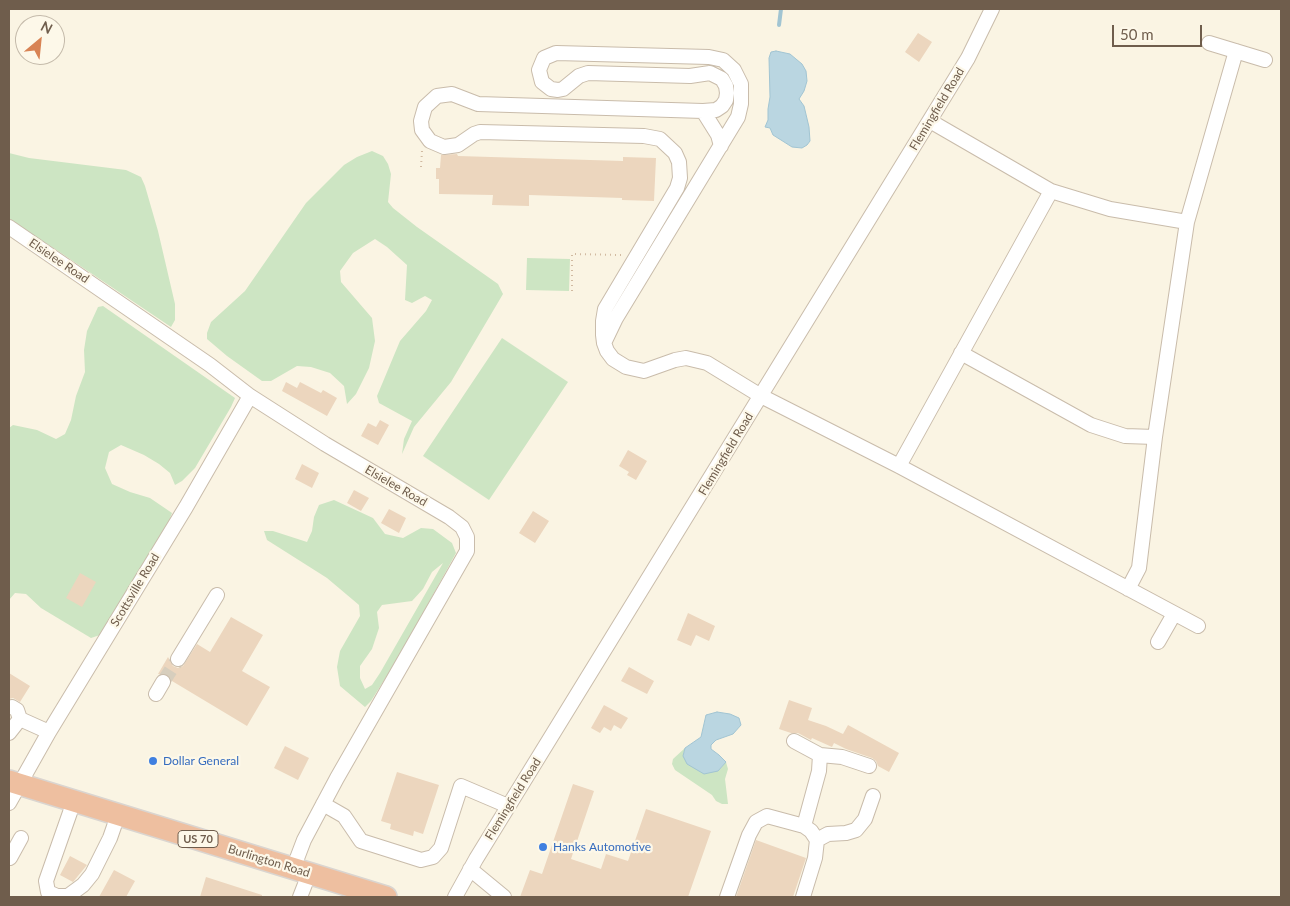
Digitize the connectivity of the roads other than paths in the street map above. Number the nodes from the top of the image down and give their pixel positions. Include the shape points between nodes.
1 (992, 9) edge
2 (1208, 43) dead end
3 (1236, 51) junction
4 (1265, 60) dead end
5 (704, 111) junction
6 (930, 121) junction
7 (721, 146) junction
8 (1050, 191) junction
9 (1187, 222) junction
10 (9, 227) edge
11 (604, 343) junction
12 (961, 354) junction
13 (250, 396) junction
14 (761, 396) junction
15 (1156, 437) junction
16 (899, 466) junction
17 (1128, 589) junction
18 (217, 594) dead end
19 (1174, 614) junction
20 (1198, 626) dead end
21 (1158, 642) dead end
22 (178, 659) tunnel mouth
23 (49, 732) junction
24 (9, 733) edge
25 (794, 740) dead end
26 (820, 755) junction
27 (869, 766) dead end
28 (14, 783) edge
29 (873, 796) dead end
30 (74, 801) junction
31 (9, 803) edge
32 (323, 804) junction
33 (508, 806) junction
34 (118, 815) junction
35 (804, 826) junction
36 (21, 838) dead end
37 (817, 840) junction
38 (9, 858) edge
39 (470, 868) junction
40 (301, 871) junction
41 (300, 897) edge
42 (386, 897) edge
43 (455, 897) edge
44 (504, 897) edge
45 (728, 897) edge
46 (803, 897) edge

1 - 6 street, Flemingfield Road via 968,58
2 - 3 street
3 - 4 street
3 - 9 street
5 - 7 street
5 - 7 street via 716,110 726,100 726,86 722,79 710,73 690,76 588,73 558,90 542,82 539,70 544,58 556,53 723,60 734,70 742,93 738,117
5 - 11 street via 478,104 452,94 437,96 425,107 422,130 430,141 444,147 458,145 480,132 644,136 660,139 674,153 681,169 677,188 605,309
6 - 8 street
6 - 14 street, Flemingfield Road
7 - 11 street
8 - 9 street via 1110,210
8 - 12 street
9 - 15 street
10 - 13 street, Elsielee Road
11 - 14 street via 613,359 626,367 644,371 675,360 698,360 716,367
12 - 15 street via 1091,425 1124,436
12 - 16 street
13 - 23 street, Scottsville Road
13 - 32 street, Elsielee Road via 449,517 462,527 467,537 467,551
14 - 16 street
14 - 33 street, Flemingfield Road
15 - 17 street via 1140,568
16 - 17 street
17 - 19 street
18 - 22 street
19 - 20 street
19 - 21 street
23 - 24 street via 16,713
23 - 28 street, Scottsville Road
25 - 26 street
26 - 27 street
26 - 35 street via 819,771
28 - 30 highway, Burlington Road / US 70
28 - 31 street, Scottsville Road
29 - 37 street via 865,819 856,830 828,834
30 - 34 highway, Burlington Road / US 70
30 - 34 street via 46,881 48,892 57,896 68,896 92,874
32 - 33 street via 344,816 361,841 421,860 433,857 441,848 461,786
32 - 40 street, Elsielee Road via 304,840
33 - 39 street, Flemingfield Road
34 - 40 highway, Burlington Road / US 70
35 - 37 street
35 - 45 street via 767,816 756,822
36 - 38 street
37 - 46 street
39 - 43 street, Flemingfield Road
39 - 44 street
40 - 41 street, Elsielee Road
40 - 42 highway, Burlington Road / US 70

